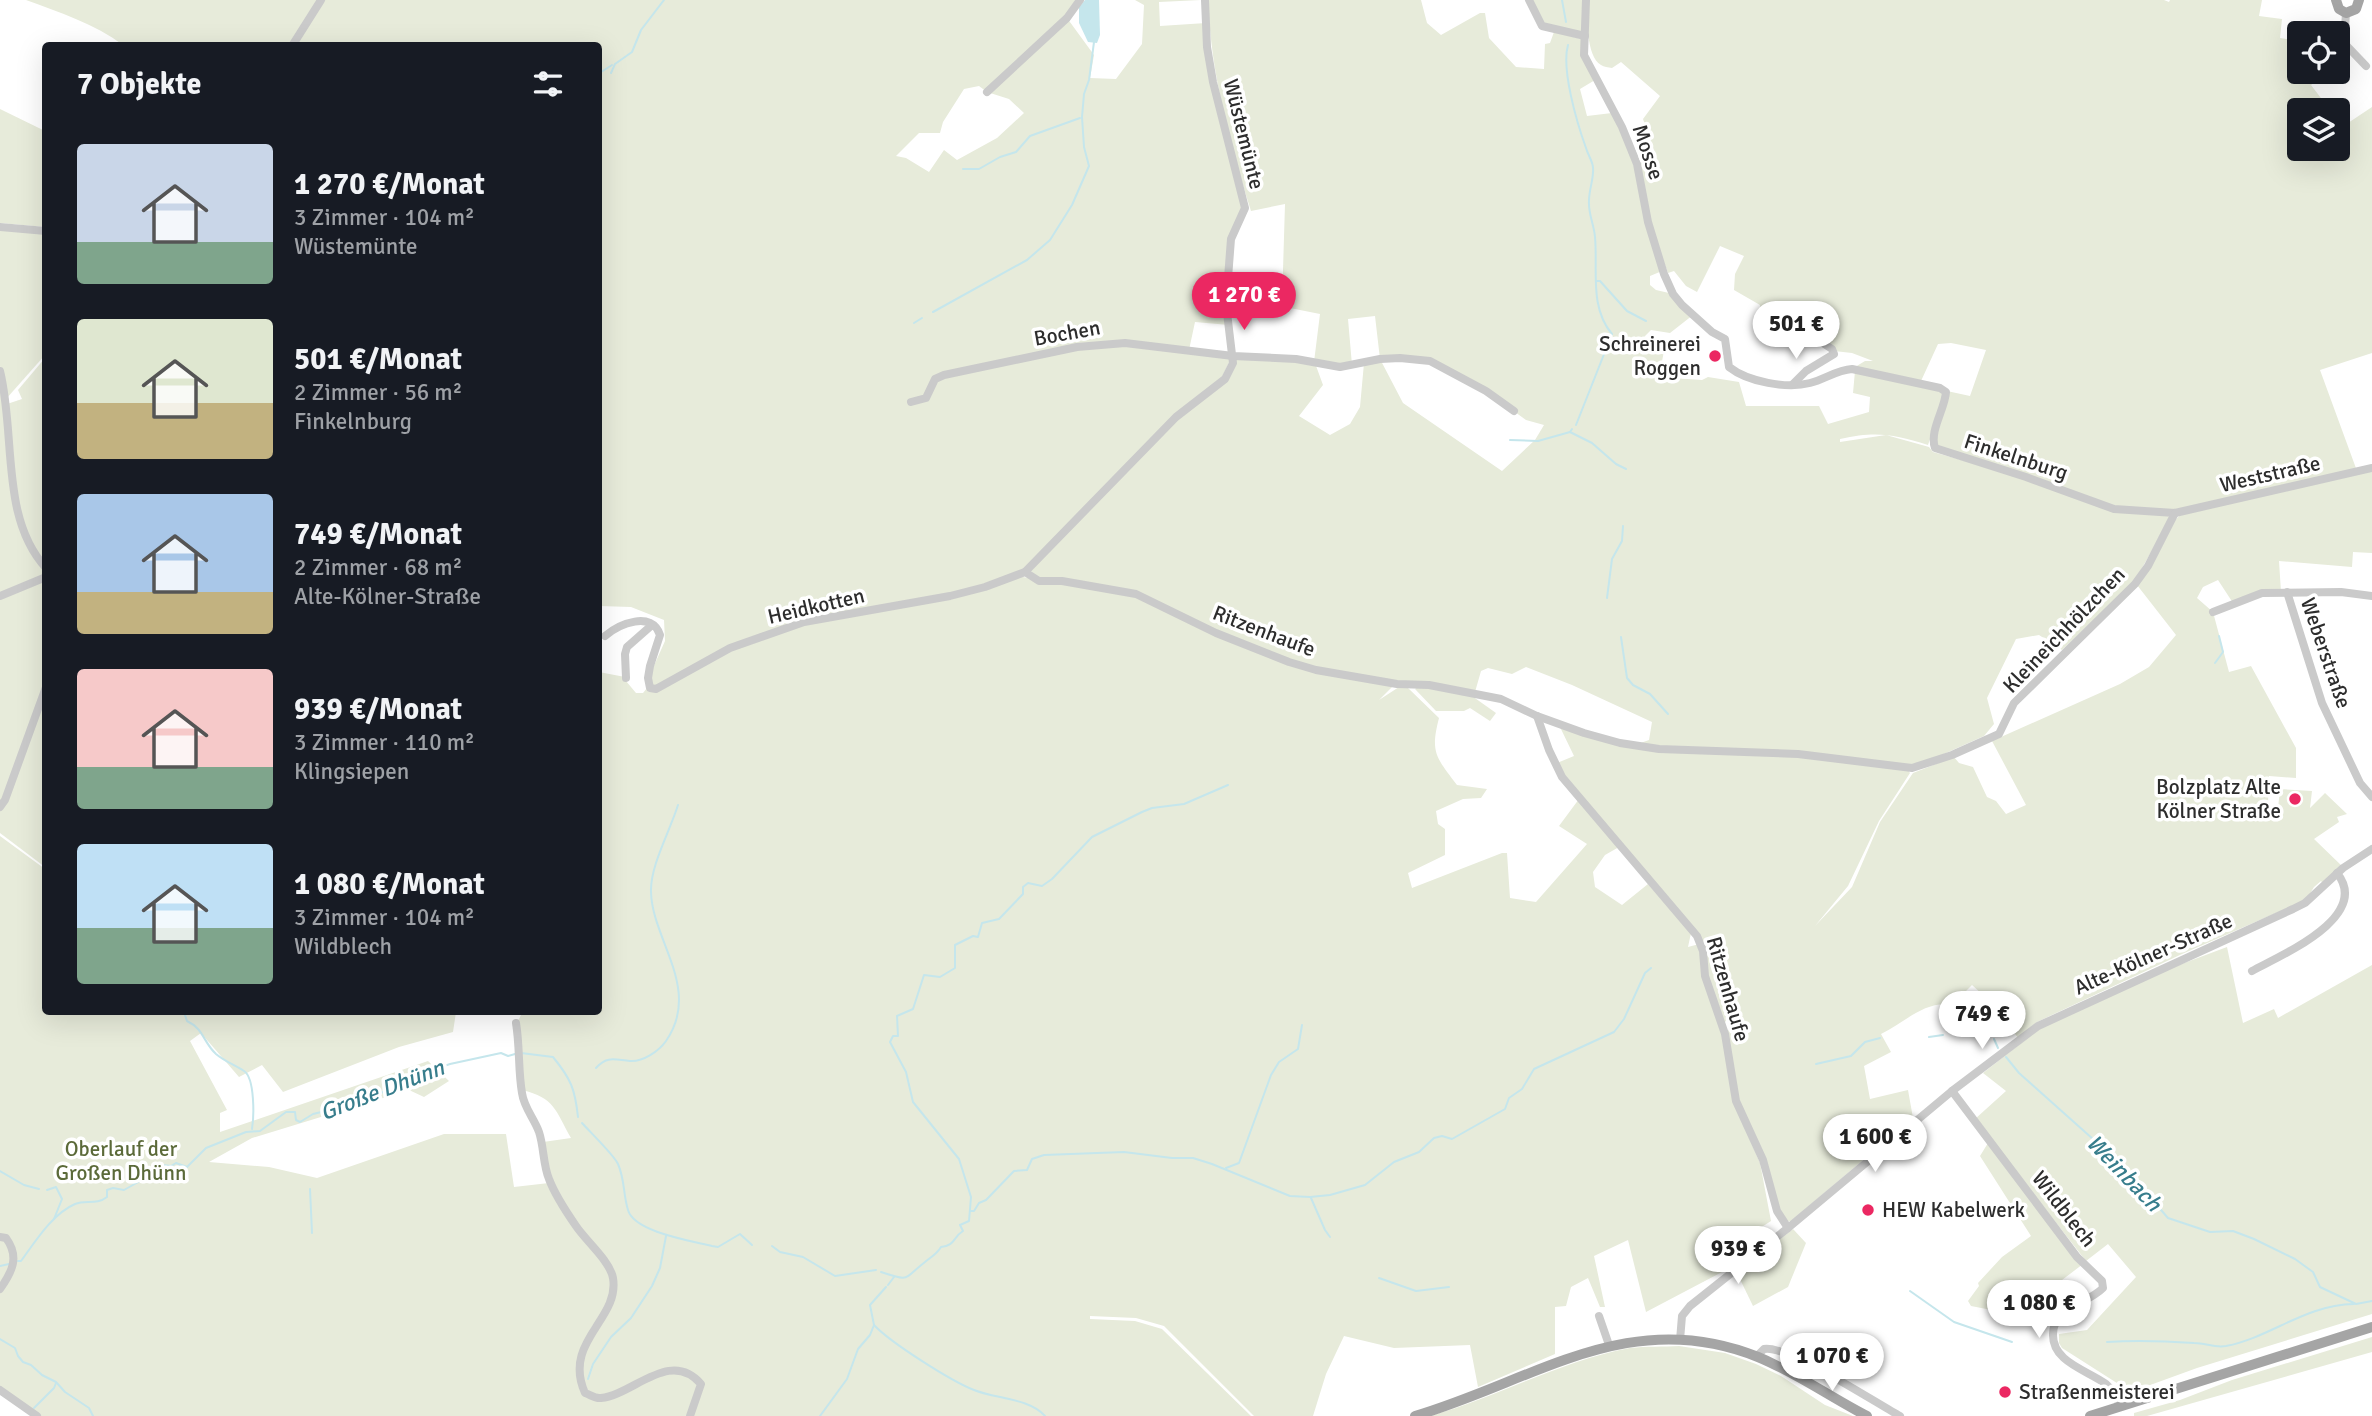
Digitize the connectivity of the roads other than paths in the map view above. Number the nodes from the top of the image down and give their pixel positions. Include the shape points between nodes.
1 (321, 0) edge
2 (1080, 0) edge
3 (1205, 0) edge
4 (1529, 0) edge
5 (1586, 0) edge
6 (2336, 0) edge
7 (2359, 1) edge
8 (2372, 5) edge
9 (2346, 13) junction
10 (1585, 36) junction
11 (295, 42) edge
12 (2366, 66) dead end
13 (987, 92) dead end
14 (0, 227) edge
15 (42, 230) edge
16 (1669, 285) joint
17 (1818, 340) dead end
18 (1233, 356) junction
19 (0, 371) edge
20 (1793, 385) junction
21 (911, 402) dead end
22 (1514, 411) dead end
23 (2372, 468) edge
24 (2175, 513) junction
25 (42, 565) edge
26 (1025, 572) junction
27 (42, 579) edge
28 (2287, 592) junction
29 (0, 596) edge
30 (2372, 596) edge
31 (2213, 612) dead end
32 (652, 625) junction
33 (605, 636) dead end
34 (626, 678) dead end
35 (42, 698) edge
36 (1537, 716) junction
37 (1999, 734) joint
38 (2372, 797) edge
39 (0, 807) edge
40 (2372, 849) edge
41 (2337, 873) junction
42 (2252, 971) dead end
43 (516, 1023) dead end
44 (1952, 1091) junction
45 (1788, 1228) junction
46 (0, 1237) edge
47 (0, 1289) edge
48 (1599, 1316) dead end
49 (2372, 1327) edge
50 (1680, 1340) junction
51 (1609, 1345) junction
52 (1757, 1356) junction
53 (0, 1390) edge
54 (2120, 1406) junction
55 (37, 1416) edge
56 (690, 1416) edge
57 (1415, 1416) edge
58 (1867, 1416) edge
59 (1899, 1416) edge
60 (2090, 1416) edge

1 - 11 street
2 - 13 street via 1067,18
3 - 18 street, Wüstemünte via 1213,82 1245,208 1231,239 1226,304
4 - 10 street via 1542,26
5 - 10 street, Mosse
6 - 9 main road
7 - 8 main road
7 - 9 main road
9 - 12 street via 2344,43
10 - 16 street, Mosse via 1584,55 1637,164 1651,233
14 - 15 street
16 - 20 street, Finkelnburg via 1693,315 1725,339 1729,367 1735,372
17 - 20 street via 1834,354
18 - 21 street, Bochen via 1125,343 1087,346 944,375 936,379 929,396
18 - 22 street via 1340,367 1380,359 1430,361
18 - 26 street via 1225,379 1176,417
19 - 25 street via 6,401 11,511 24,543
20 - 24 street, Finkelnburg via 1852,369 1941,388 1946,391 1934,432 1935,448 2114,509
23 - 24 street, Weststraße
24 - 37 street, Kleineichhölzchen via 2135,584 2014,703
26 - 32 street, Heidkotten via 950,596 804,622 730,648 652,689 648,678 660,633
26 - 36 street, Ritzenhaufe via 1039,581 1136,594 1216,633 1315,670 1501,699
27 - 29 street
28 - 30 street
28 - 31 street via 2262,593
28 - 38 street, Weberstraße via 2322,704 2360,783
32 - 33 street via 629,622
32 - 34 street via 627,647
35 - 39 street
36 - 37 street, Ritzenhaufe via 1620,743 1798,754 1912,768
36 - 45 street, Ritzenhaufe via 1562,777 1697,936 1725,1034 1736,1101 1763,1160 1777,1211
40 - 41 street, Alte-Kölner-Straße
41 - 42 street via 2350,899 2345,913 2327,929
41 - 44 street, Alte-Kölner-Straße via 2305,903 2038,1026
43 - 56 street via 524,1105 539,1132 549,1179 576,1227 613,1276 608,1307 581,1358 580,1381 585,1393 598,1399 618,1394 650,1375 693,1374 701,1384
44 - 45 street, Alte-Kölner-Straße
44 - 54 street, Wildblech via 2077,1257 2102,1281 2097,1294 2062,1314 2053,1339 2066,1360 2105,1384
45 - 50 street, Alte-Kölner-Straße via 1684,1311
46 - 47 street via 6,1238 15,1264
48 - 51 street
49 - 54 main road
50 - 51 main road
50 - 52 main road
51 - 57 main road
52 - 58 main road
52 - 59 street via 1764,1349 1773,1349 1815,1367
53 - 55 street
54 - 60 main road

